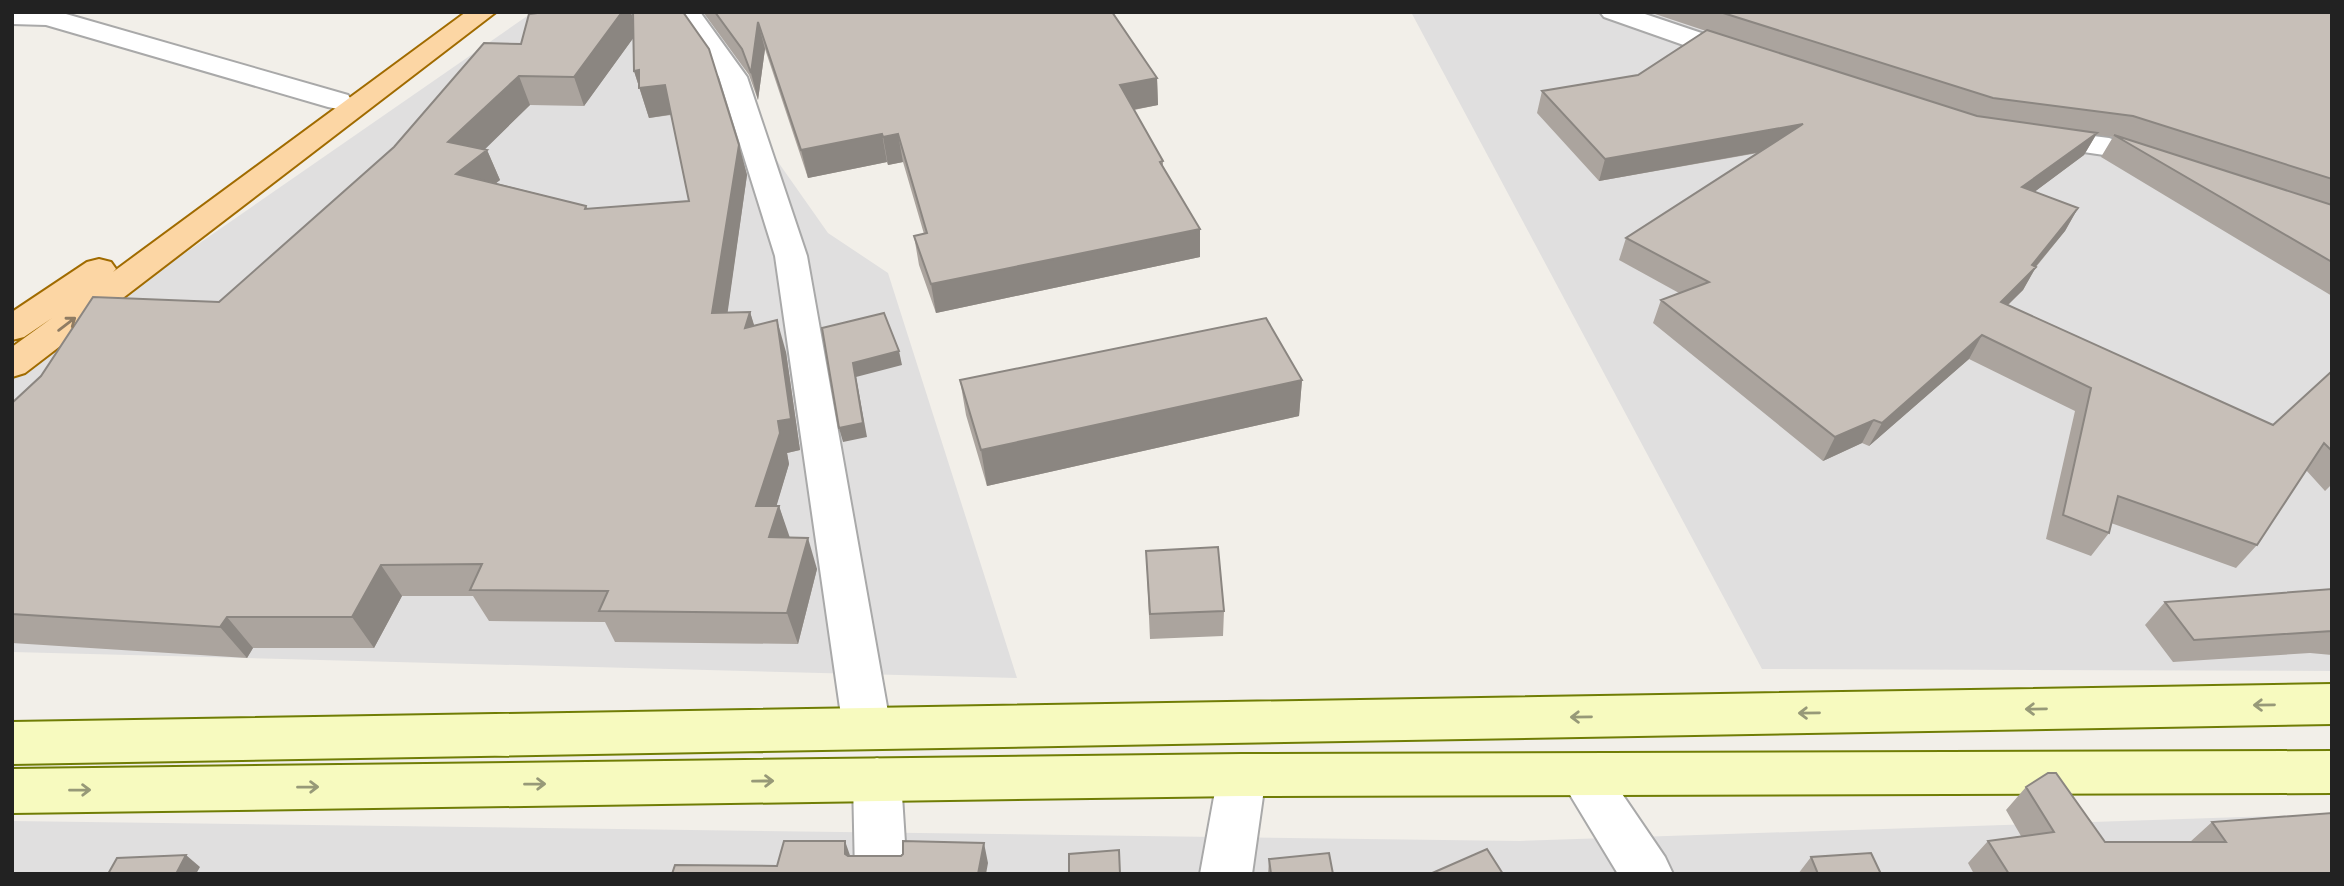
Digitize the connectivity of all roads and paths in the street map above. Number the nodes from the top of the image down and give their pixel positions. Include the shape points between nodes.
1 (447, 12) edge
2 (483, 12) edge
3 (687, 12) edge
4 (1613, 12) edge
5 (12, 16) edge
6 (1767, 64) edge
7 (338, 102) junction
8 (2017, 135) edge
9 (2185, 173) edge
10 (12, 329) edge
11 (12, 365) edge
12 (2332, 704) edge
13 (867, 729) junction
14 (12, 743) edge
15 (2332, 772) edge
16 (1242, 775) junction
17 (1582, 775) junction
18 (877, 780) junction
19 (12, 791) edge
20 (881, 874) edge
21 (1226, 874) edge
22 (1647, 874) edge

1 - 7 main road
11 -> 2 main road
3 - 13 street via 733,77 791,256
4 - 6 street
5 - 7 street via 47,17
7 - 10 main road
8 - 9 street via 2109,148
12 -> 13 main road
13 - 14 main road
15 - 17 main road
16 - 17 main road
16 - 18 main road
16 - 21 street
17 - 22 street
19 -> 18 main road
18 - 20 street

